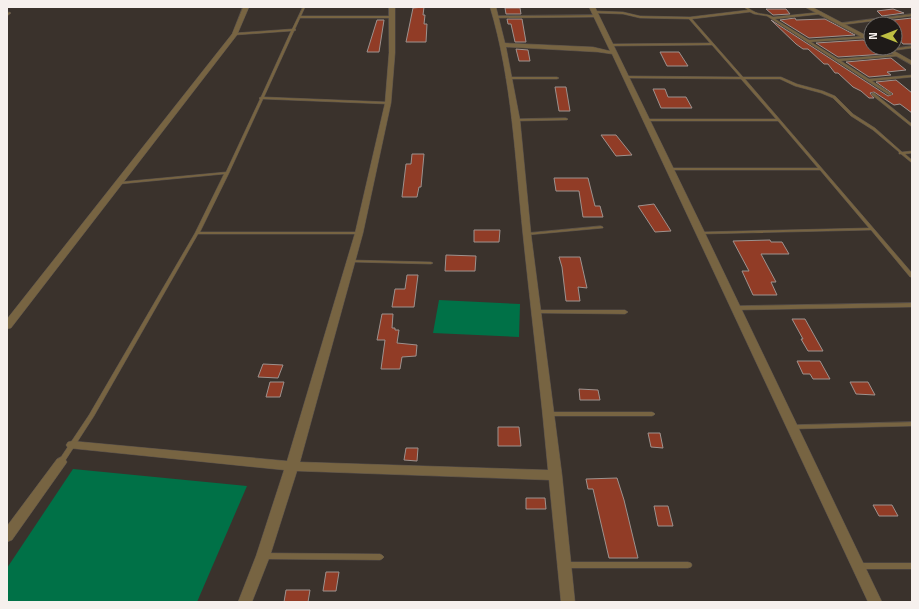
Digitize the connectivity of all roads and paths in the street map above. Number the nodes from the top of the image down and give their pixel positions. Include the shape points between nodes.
1 (246, 7) edge
2 (304, 7) edge
3 (493, 7) edge
4 (745, 7) edge
5 (808, 7) edge
6 (751, 11) junction
7 (393, 12) edge
8 (595, 12) edge
9 (821, 13) junction
10 (912, 15) edge
11 (300, 17) junction
12 (496, 17) junction
13 (690, 18) junction
14 (773, 18) junction
15 (841, 24) junction
16 (295, 30) junction
17 (235, 34) junction
18 (863, 36) edge
19 (863, 39) edge
20 (809, 41) junction
21 (713, 44) junction
22 (502, 45) junction
23 (612, 49) junction
24 (886, 56) edge
25 (900, 56) edge
26 (838, 60) junction
27 (912, 63) edge
28 (912, 76) edge
29 (626, 77) junction
30 (508, 78) junction
31 (556, 78) dead end
32 (741, 78) junction
33 (869, 80) junction
34 (261, 98) junction
35 (388, 103) junction
36 (566, 119) dead end
37 (516, 120) junction
38 (646, 120) junction
39 (779, 120) junction
40 (912, 126) edge
41 (912, 152) edge
42 (900, 153) junction
43 (912, 162) edge
44 (670, 169) junction
45 (820, 169) junction
46 (227, 173) junction
47 (120, 183) junction
48 (600, 227) dead end
49 (871, 229) junction
50 (197, 233) junction
51 (359, 233) junction
52 (702, 233) junction
53 (527, 234) junction
54 (352, 262) junction
55 (431, 263) dead end
56 (912, 276) edge
57 (912, 305) edge
58 (736, 308) junction
59 (537, 312) junction
60 (625, 312) dead end
61 (7, 326) edge
62 (549, 414) junction
63 (652, 414) dead end
64 (912, 424) edge
65 (792, 427) junction
66 (72, 445) junction
67 (61, 462) joint
68 (292, 466) junction
69 (556, 475) junction
70 (7, 536) edge
71 (263, 556) junction
72 (380, 557) dead end
73 (565, 565) junction
74 (688, 565) dead end
75 (858, 566) junction
76 (912, 566) edge
77 (245, 602) edge
78 (568, 602) edge
79 (875, 602) edge

1 - 17 street
2 - 11 lane
3 - 12 street
4 - 6 lane
5 - 9 street
6 - 13 lane
6 - 14 lane
7 - 11 lane
7 - 35 street
8 - 12 lane
8 - 13 lane via 640,17
8 - 23 street
9 - 14 lane
9 - 15 street
10 - 15 lane
11 - 16 lane
12 - 22 street
13 - 21 lane
14 - 20 lane
15 - 18 street
16 - 17 lane
16 - 34 lane
17 - 47 street
19 - 20 lane
20 - 26 lane
21 - 23 lane
21 - 32 lane
22 - 23 street
22 - 30 street
23 - 29 street
24 - 26 lane
25 - 27 street
26 - 33 lane
28 - 33 lane
29 - 32 lane
29 - 38 street
30 - 31 lane
30 - 37 street
32 - 39 lane
32 - 42 lane via 781,78 828,94 840,101 852,115 874,129
33 - 40 lane via 890,94 873,94
34 - 35 lane
34 - 46 lane
35 - 51 street
36 - 37 lane
37 - 53 street
38 - 39 lane
38 - 44 street
39 - 45 lane
41 - 42 lane
42 - 43 lane
44 - 45 lane
44 - 52 street
45 - 49 lane
46 - 47 lane
46 - 50 lane
47 - 61 street
48 - 53 lane
49 - 52 lane
49 - 56 lane
50 - 51 lane
50 - 66 lane
51 - 54 street
52 - 58 street
53 - 59 street
54 - 55 lane
54 - 68 street
57 - 58 lane
58 - 65 street
59 - 60 lane
59 - 62 street
62 - 63 lane
62 - 69 street
64 - 65 lane
65 - 75 street
66 - 67 lane
66 - 68 street
67 - 70 street
68 - 69 street
68 - 71 street
69 - 73 street
71 - 72 lane
71 - 77 street
73 - 74 lane
73 - 78 street
75 - 76 lane
75 - 79 street

